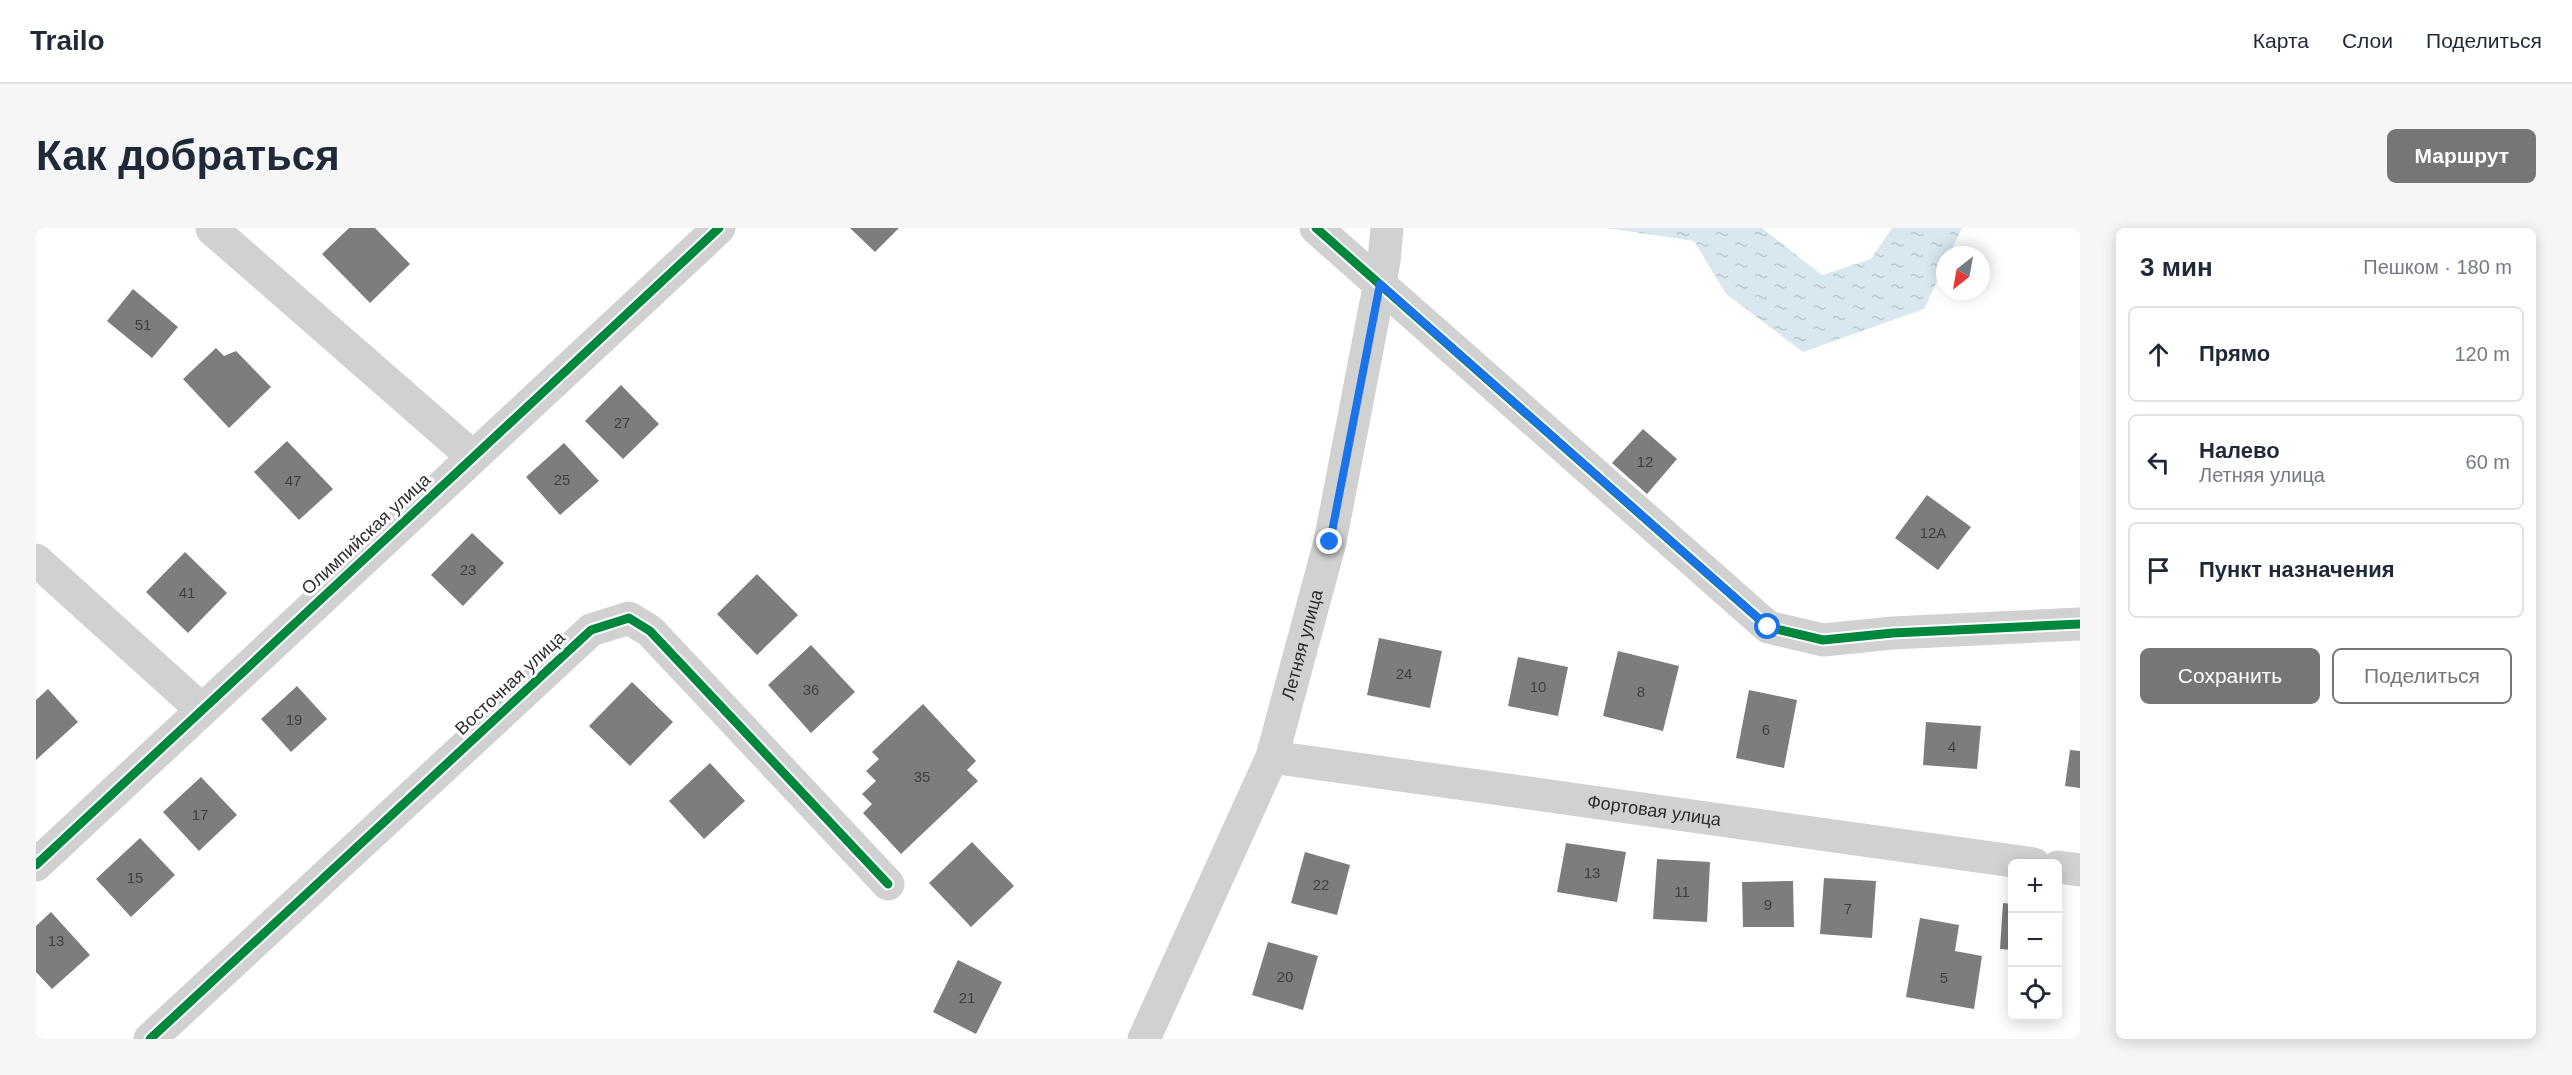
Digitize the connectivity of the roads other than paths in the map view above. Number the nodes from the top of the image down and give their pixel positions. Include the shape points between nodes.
1 (719, 228) edge
2 (1316, 228) edge
3 (1387, 228) edge
4 (212, 229) edge
5 (1380, 284) junction
6 (473, 457) junction
7 (36, 560) edge
8 (2080, 624) edge
9 (202, 710) junction
10 (1272, 757) junction
11 (2008, 860) edge
12 (36, 865) edge
13 (2062, 868) edge
14 (2080, 870) edge
15 (888, 884) dead end
16 (150, 1039) edge
17 (1144, 1039) edge

1 - 6 street, Олимпийская улица
2 - 5 street
3 - 5 street, Летняя улица
4 - 6 street
5 - 8 street via 1768,627 1822,640
5 - 10 street, Летняя улица via 1330,542
6 - 9 street, Олимпийская улица
7 - 9 street
9 - 12 street, Олимпийская улица
10 - 11 street, Фортовая улица
10 - 17 street, Летняя улица
13 - 14 street
15 - 16 street, Восточная улица via 650,631 629,618 591,630

